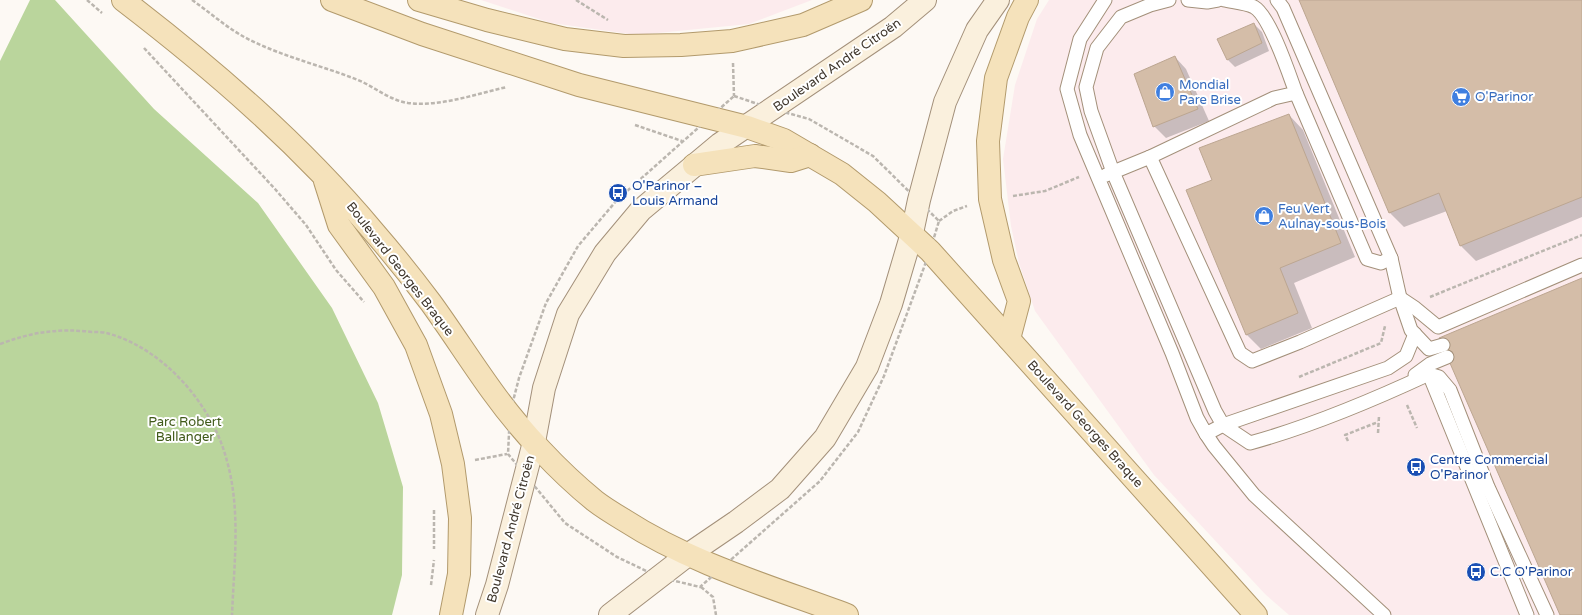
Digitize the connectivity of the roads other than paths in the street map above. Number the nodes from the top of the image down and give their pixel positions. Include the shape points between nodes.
1 (123, 0) edge
2 (332, 0) edge
3 (419, 0) edge
4 (861, 0) edge
5 (925, 0) edge
6 (998, 0) edge
7 (1027, 0) edge
8 (1105, 0) edge
9 (1168, 0) edge
10 (1188, 0) edge
11 (1218, 0) edge
12 (1224, 0) edge
13 (1278, 0) edge
14 (1296, 93) junction
15 (747, 127) junction
16 (810, 155) junction
17 (1150, 157) junction
18 (694, 165) junction
19 (1113, 172) junction
20 (323, 174) junction
21 (1097, 174) junction
22 (912, 233) junction
23 (1391, 258) junction
24 (1582, 266) edge
25 (1400, 298) junction
26 (1415, 334) junction
27 (1009, 339) junction
28 (1429, 374) junction
29 (1400, 387) junction
30 (1223, 425) junction
31 (1206, 434) junction
32 (534, 442) junction
33 (689, 554) junction
34 (451, 615) edge
35 (487, 615) edge
36 (610, 615) edge
37 (847, 615) edge
38 (1256, 615) edge
39 (1384, 615) edge
40 (1527, 615) edge
41 (1547, 615) edge

1 - 20 main road, Boulevard Georges Braque via 264,118
2 - 15 main road via 422,34 579,85
3 - 4 main road via 487,20 573,40 624,46 681,45 732,40 803,25
5 - 15 main road, Boulevard André Citroën via 893,27
6 - 22 main road via 977,30 945,102
7 - 27 main road via 1018,17 996,78 988,141 990,199 1004,260 1019,302
8 - 21 lane via 1080,39 1066,89 1080,135
9 - 19 lane via 1121,17 1096,48 1086,88 1091,111
10 - 11 lane
12 - 14 lane via 1254,8 1266,21
13 - 23 lane
14 - 17 lane via 1274,98
14 - 23 lane via 1366,259 1380,263
15 - 16 main road, Boulevard Georges Braque via 784,140
15 - 18 main road, Boulevard André Citroën
16 - 18 main road via 791,161 755,156
16 - 22 main road, Boulevard Georges Braque via 842,174
17 - 19 lane
17 - 25 lane via 1240,354 1252,361
18 - 32 main road, Boulevard André Citroën via 637,216 605,254 568,314 544,388
19 - 21 lane
19 - 30 lane via 1214,411
20 - 32 main road, Boulevard Georges Braque via 374,231 421,291 494,394
20 - 34 main road via 339,225 384,287 416,345 441,414 453,464 460,518 459,574
21 - 31 lane via 1197,418
22 - 27 main road, Boulevard Georges Braque
22 - 33 main road via 891,304 867,367 825,438 780,489
23 - 25 lane
24 - 25 lane via 1438,327
25 - 26 lane via 1411,330
26 - 29 lane via 1429,349 1445,351
26 - 30 lane via 1406,356 1388,368
27 - 38 main road, Boulevard Georges Braque
28 - 29 lane
28 - 40 lane
28 - 41 lane via 1438,377 1450,390 1488,487
29 - 30 lane via 1323,419 1250,444
30 - 31 lane
31 - 39 lane via 1254,495
32 - 33 main road, Boulevard Georges Braque via 564,474 597,502 645,534
32 - 35 main road, Boulevard André Citroën
33 - 36 main road
33 - 37 main road

